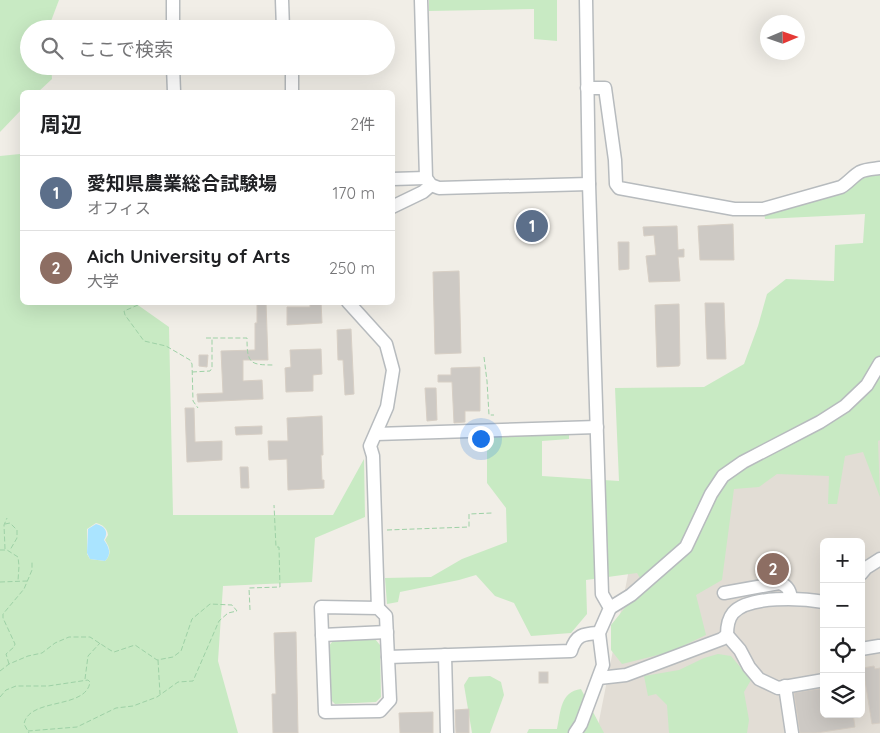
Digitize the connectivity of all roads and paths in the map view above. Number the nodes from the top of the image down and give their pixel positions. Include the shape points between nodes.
1 (173, 0) edge
2 (282, 0) edge
3 (288, 0) edge
4 (421, 0) edge
5 (586, 0) edge
6 (173, 20) edge
7 (283, 20) edge
8 (289, 20) edge
9 (173, 75) edge
10 (284, 75) edge
11 (292, 75) edge
12 (587, 88) junction
13 (174, 90) edge
14 (285, 90) edge
15 (292, 90) edge
16 (880, 168) edge
17 (395, 179) edge
18 (428, 182) junction
19 (589, 184) junction
20 (395, 206) edge
21 (138, 305) edge
22 (351, 305) edge
23 (206, 338) dead end
24 (212, 338) junction
25 (484, 357) dead end
26 (880, 363) edge
27 (275, 365) dead end
28 (192, 372) junction
29 (198, 408) dead end
30 (494, 415) dead end
31 (597, 427) junction
32 (376, 434) junction
33 (274, 505) dead end
34 (492, 513) dead end
35 (7, 518) dead end
36 (5, 524) junction
37 (376, 530) junction
38 (0, 550) edge
39 (5, 550) junction
40 (10, 551) junction
41 (880, 559) edge
42 (32, 562) dead end
43 (865, 569) edge
44 (18, 581) junction
45 (28, 581) junction
46 (0, 582) edge
47 (724, 592) dead end
48 (790, 598) junction
49 (820, 602) edge
50 (378, 608) junction
51 (610, 608) junction
52 (250, 610) dead end
53 (3, 618) junction
54 (0, 620) edge
55 (387, 632) junction
56 (600, 633) junction
57 (322, 635) junction
58 (727, 635) junction
59 (100, 643) junction
60 (879, 646) edge
61 (865, 648) edge
62 (445, 654) junction
63 (388, 657) junction
64 (158, 660) junction
65 (9, 664) junction
66 (0, 671) edge
67 (599, 678) junction
68 (84, 680) junction
69 (820, 681) edge
70 (785, 686) junction
71 (161, 695) junction
72 (0, 697) edge
73 (28, 732) edge
74 (446, 733) edge
75 (575, 733) edge
76 (792, 733) edge

1 - 6 street
2 - 7 street
3 - 8 street
4 - 18 street
5 - 12 street
9 - 13 street
10 - 14 street
11 - 15 street
12 - 16 street via 605,88 619,188 734,210 763,209 846,184 866,169
12 - 19 street
17 - 18 street
18 - 19 street via 439,188
18 - 20 street via 422,192
19 - 31 street
21 - 28 path via 124,312 144,341 166,346 190,360
22 - 32 street via 386,344 393,370 387,407
23 - 24 path
24 - 27 path via 246,338 250,362
24 - 28 path via 212,368 210,371
25 - 30 path via 488,415
26 - 51 street via 866,385 845,406 723,476 686,548 632,595
28 - 29 path via 193,401
31 - 32 street
31 - 51 street via 602,594
32 - 37 street via 370,446
33 - 52 path via 280,587 250,588
34 - 37 path via 469,514 469,527
35 - 36 path
36 - 39 path
36 - 40 path via 14,527 18,534
37 - 50 street
38 - 39 path
39 - 40 path
40 - 44 path via 18,557
41 - 43 street
42 - 45 path
44 - 45 path
44 - 46 path
45 - 53 path via 5,610
47 - 48 street via 779,583 789,590
48 - 49 street
48 - 58 street via 739,608 732,614
50 - 55 street via 386,616
50 - 57 street via 321,607
51 - 56 street
53 - 54 path
53 - 65 path via 15,644 6,654
55 - 57 street
55 - 63 street
56 - 62 street via 584,634 574,641 571,651
56 - 67 street via 603,665
57 - 63 street via 325,712 380,711 390,700
58 - 67 street via 626,675
58 - 70 street via 759,679 778,688
59 - 64 path via 114,652 135,645
59 - 65 path via 90,637 69,637 42,654
59 - 68 path via 88,656
60 - 61 street
62 - 63 street
62 - 74 street
64 - 71 path
64 - 71 path via 181,652 192,619 210,604 232,605 237,611 228,613 219,621 193,680 178,682
65 - 66 path
67 - 75 street
68 - 72 path via 48,686 16,686
68 - 73 path via 90,682 89,687 78,697 42,707 27,717 24,724
69 - 70 street
70 - 76 street
71 - 73 path via 116,708 77,727

